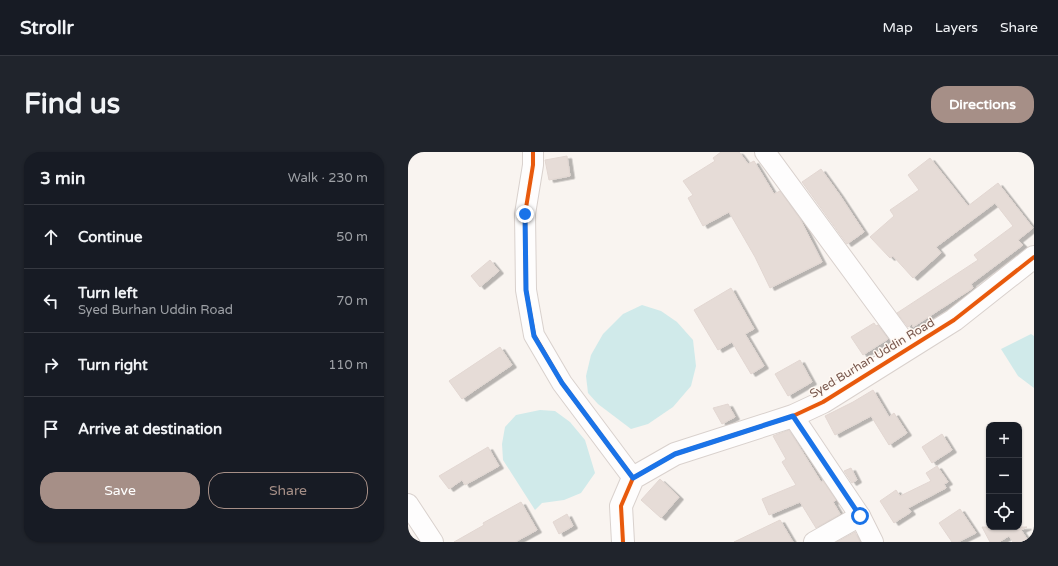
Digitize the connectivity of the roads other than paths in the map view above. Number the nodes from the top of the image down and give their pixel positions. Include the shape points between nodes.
1 (534, 152) edge
2 (765, 152) edge
3 (1034, 257) edge
4 (909, 348) junction
5 (793, 416) junction
6 (633, 478) junction
7 (408, 504) edge
8 (860, 516) junction
9 (433, 542) edge
10 (623, 542) edge
11 (814, 542) edge
12 (873, 542) edge

1 - 6 street via 525,214 526,290 534,336 562,383
2 - 4 street
3 - 4 street, Syed Burhan Uddin Road via 954,320
4 - 5 street, Syed Burhan Uddin Road via 823,402
5 - 6 street, Syed Burhan Uddin Road via 675,454
5 - 8 street
6 - 10 street via 621,506
7 - 9 street
8 - 11 street
8 - 12 street

